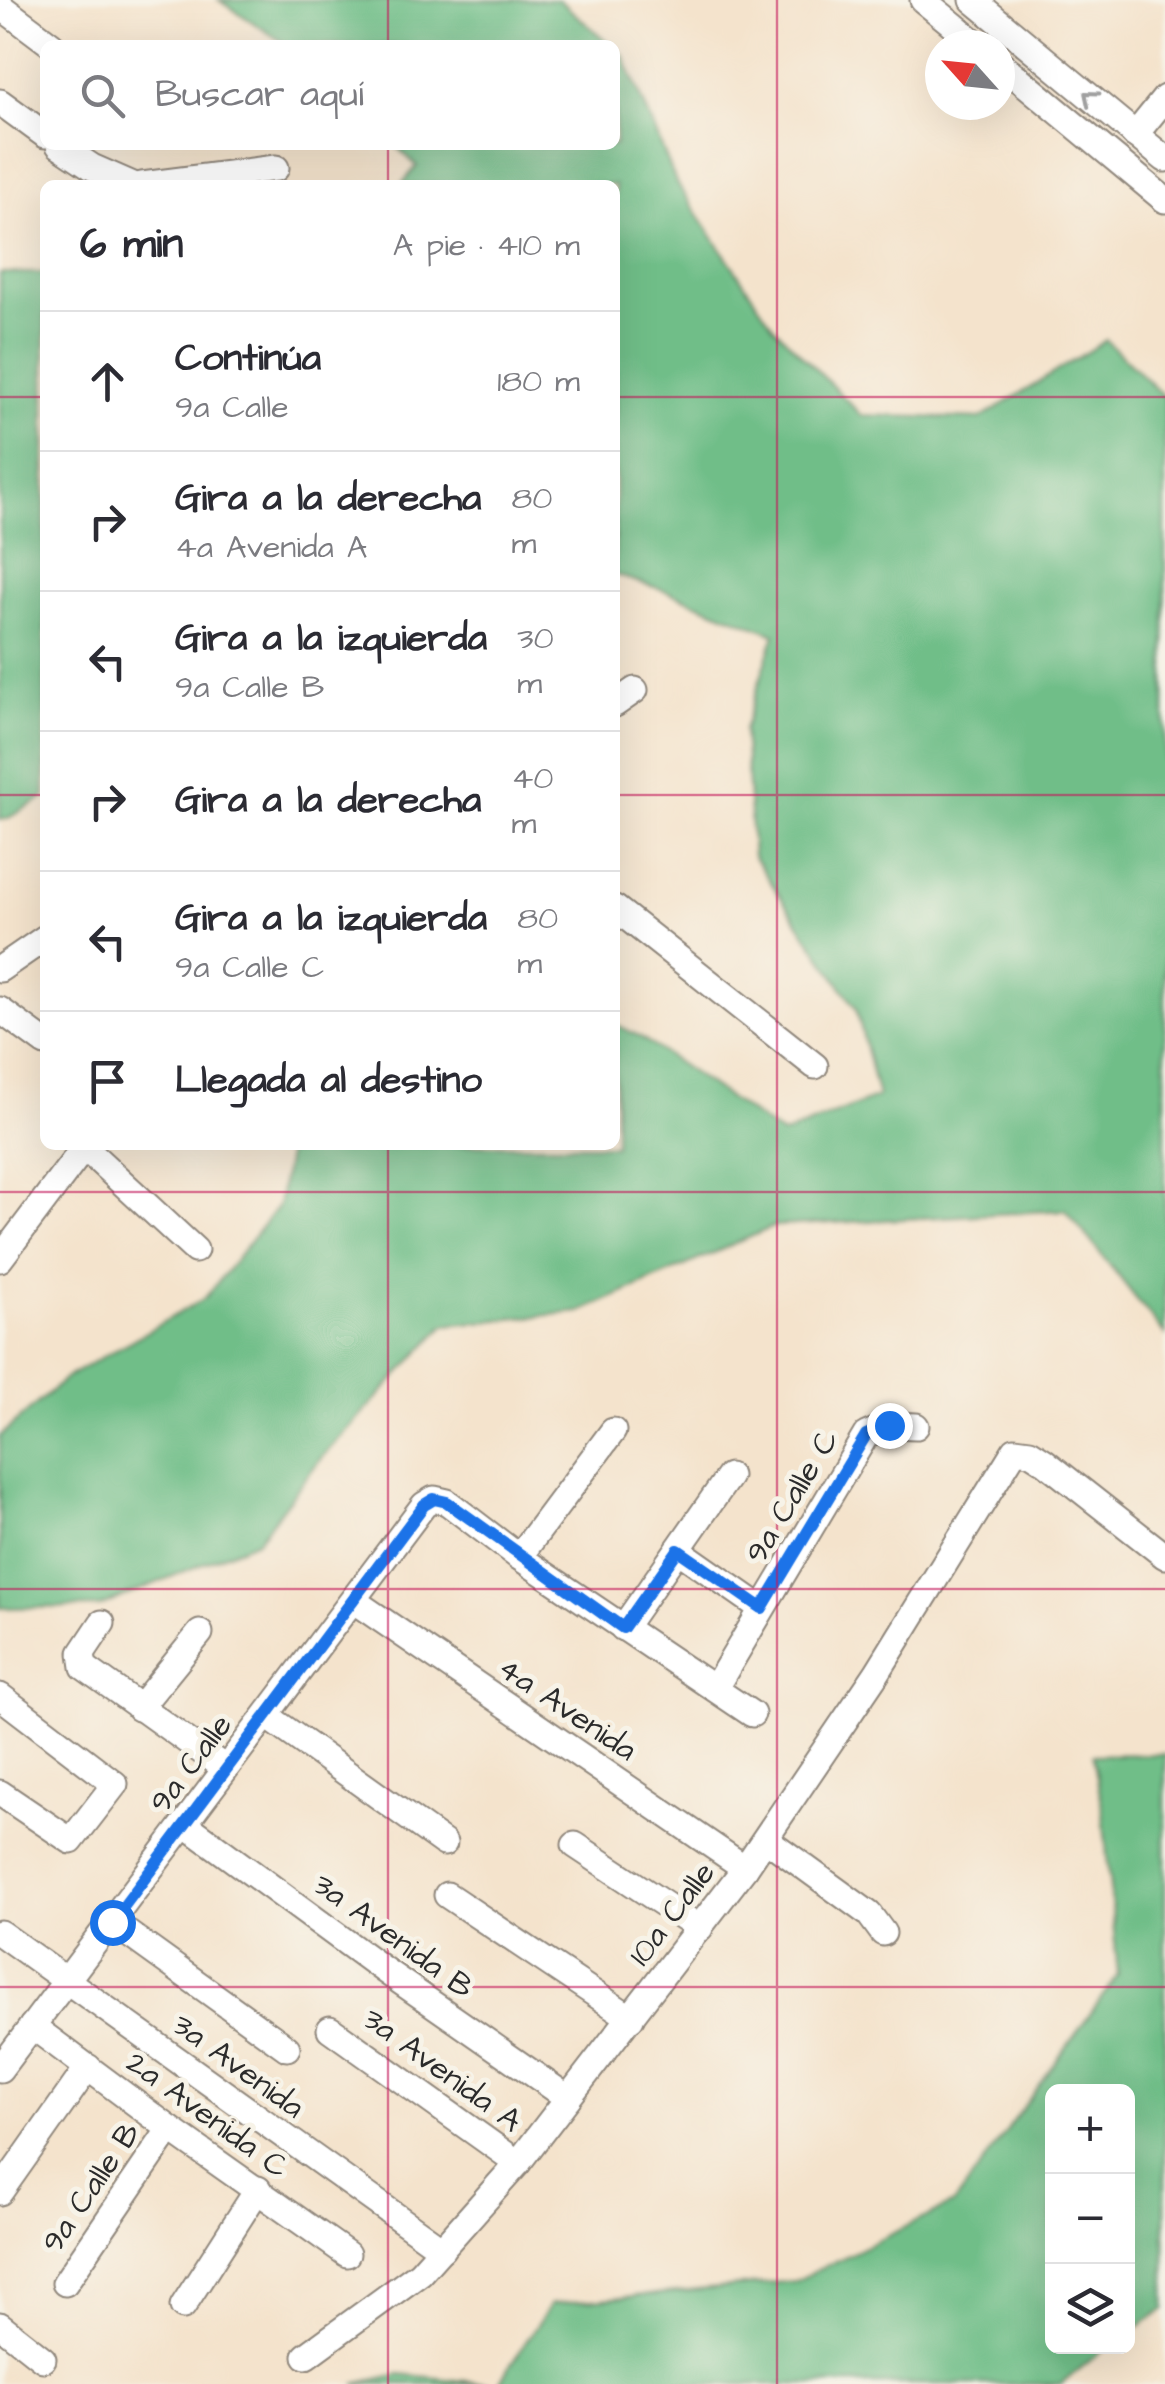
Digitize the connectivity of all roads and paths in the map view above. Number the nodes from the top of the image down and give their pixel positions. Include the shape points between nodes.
1 (923, 0) edge
2 (987, 4) edge
3 (0, 6) edge
4 (960, 30) edge
5 (45, 40) edge
6 (1015, 75) edge
7 (1165, 98) edge
8 (0, 102) edge
9 (40, 131) edge
10 (1136, 135) junction
11 (66, 150) edge
12 (1165, 159) edge
13 (276, 168) dead end
14 (122, 180) edge
15 (181, 180) edge
16 (1165, 200) edge
17 (620, 912) edge
18 (40, 941) edge
19 (0, 969) edge
20 (0, 1010) edge
21 (40, 1039) edge
22 (815, 1066) dead end
23 (83, 1150) edge
24 (90, 1150) edge
25 (194, 1250) dead end
26 (0, 1259) edge
27 (916, 1426) dead end
28 (612, 1431) dead end
29 (729, 1476) dead end
30 (678, 1550) junction
31 (1165, 1556) edge
32 (519, 1557) junction
33 (354, 1601) junction
34 (762, 1608) junction
35 (102, 1623) dead end
36 (623, 1628) junction
37 (200, 1634) dead end
38 (715, 1688) junction
39 (0, 1696) edge
40 (140, 1708) junction
41 (752, 1714) dead end
42 (268, 1716) junction
43 (225, 1768) junction
44 (0, 1792) edge
45 (185, 1824) junction
46 (766, 1839) junction
47 (444, 1843) dead end
48 (575, 1845) dead end
49 (746, 1868) junction
50 (447, 1895) dead end
51 (112, 1922) junction
52 (700, 1928) junction
53 (0, 1933) edge
54 (883, 1933) dead end
55 (66, 1981) junction
56 (631, 2018) junction
57 (32, 2026) junction
58 (330, 2028) dead end
59 (287, 2048) dead end
60 (88, 2066) junction
61 (0, 2069) edge
62 (568, 2098) junction
63 (170, 2129) junction
64 (518, 2163) junction
65 (258, 2189) junction
66 (0, 2192) edge
67 (442, 2249) junction
68 (347, 2254) dead end
69 (65, 2283) dead end
70 (183, 2306) dead end
71 (0, 2325) edge
72 (306, 2356) dead end
73 (44, 2359) dead end

1 - 4 street
10 -> 2 street
3 - 5 street
6 - 16 street
7 - 10 street
8 - 9 street
10 - 12 street
11 - 14 street
13 - 15 street
17 - 22 street
18 - 19 street
20 - 21 street
23 - 26 street
24 - 25 street
27 - 34 street, 9a Calle C via 889,1425 866,1435
28 - 32 street
29 - 30 street
30 - 34 street
30 - 36 street
31 - 46 street, 10a Calle via 1044,1461 1015,1450
32 - 33 street, 9a Calle via 434,1499
32 - 36 street
33 - 42 street, 9a Calle
33 - 49 street, 4a Avenida
34 - 38 street, 9a Calle C
35 - 40 street via 82,1653 84,1666
36 - 38 street
37 - 40 street
38 - 41 street
39 - 44 street via 115,1784 71,1841
40 - 43 street
42 - 43 street, 9a Calle
42 - 47 street
43 - 45 street, 9a Calle
45 - 51 street, 9a Calle
45 - 62 street, 3a Avenida B
46 - 49 street, 10a Calle
46 - 54 street via 855,1903
48 - 52 street
49 - 52 street, 10a Calle
50 - 56 street
51 - 55 street, 9a Calle
51 - 59 street
52 - 56 street, 10a Calle
53 - 55 street, 3a Avenida
55 - 57 street, 9a Calle
55 - 67 street, 3a Avenida
56 - 62 street, 10a Calle
57 - 60 street, 2a Avenida C
57 - 61 street, 9a Calle
58 - 64 street, 3a Avenida A
60 - 63 street, 2a Avenida C
60 - 66 street
62 - 64 street, 10a Calle
63 - 65 street, 2a Avenida C
63 - 69 street, 9a Calle B
64 - 67 street, 10a Calle
65 - 68 street, 2a Avenida C
65 - 70 street
67 - 72 street, 10a Calle via 420,2273
71 - 73 street

